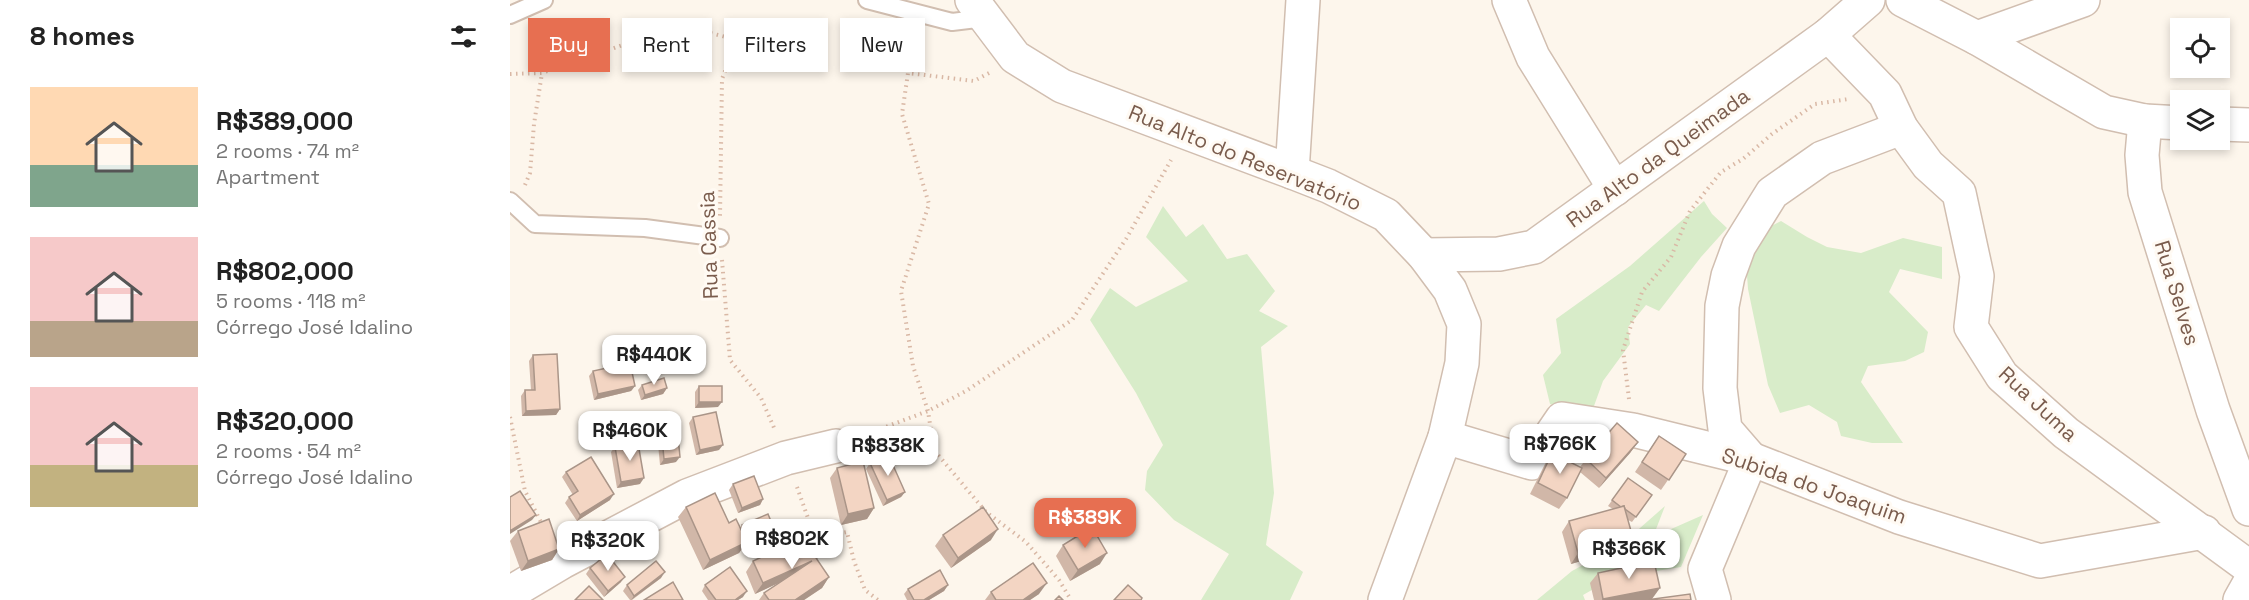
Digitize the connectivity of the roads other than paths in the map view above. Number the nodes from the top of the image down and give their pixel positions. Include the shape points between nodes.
1 (544, 0) edge
2 (867, 0) edge
3 (1303, 0) edge
4 (1509, 0) edge
5 (1868, 0) edge
6 (1903, 0) edge
7 (2083, 0) edge
8 (978, 9) edge
9 (510, 15) edge
10 (1828, 35) junction
11 (1977, 38) junction
12 (2145, 121) junction
13 (2170, 122) edge
14 (2230, 124) edge
15 (2249, 125) edge
16 (1901, 128) junction
17 (1292, 172) junction
18 (1615, 189) junction
19 (512, 208) edge
20 (720, 238) road end
21 (1424, 255) junction
22 (1445, 437) junction
23 (836, 446) road end
24 (1751, 459) junction
25 (2249, 509) edge
26 (2204, 532) junction
27 (2249, 567) edge
28 (2249, 584) edge
29 (510, 593) edge
30 (1385, 600) edge
31 (1714, 600) edge
32 (2240, 600) edge

1 - 9 lane
2 - 8 lane via 952,22
3 - 17 street
4 - 18 street via 1533,57
5 - 10 street, Rua Alto da Queimada
6 - 11 street
7 - 11 street
8 - 17 street, Rua Alto do Reservatório via 1015,57 1062,86
10 - 16 street, Rua Juma via 1885,94
10 - 18 street, Rua Alto da Queimada
11 - 12 street via 2104,112
12 - 13 street
12 - 25 street, Rua Selves via 2145,192
14 - 15 street
16 - 24 street via 1822,158 1772,193 1739,246 1722,306 1720,388 1725,429
16 - 26 street, Rua Juma via 1928,165 1959,192 1977,276 1971,327 2002,376 2066,433
17 - 21 street, Rua Alto do Reservatório via 1386,215
18 - 21 street, Rua Alto da Queimada via 1534,247 1499,254
19 - 20 lane via 535,224 645,228
21 - 22 street, Rua Alto do Reservatório via 1450,290 1464,324 1462,363
22 - 24 street, Subida do Joaquim via 1532,463 1562,419 1633,430
22 - 30 street, Rua Alto do Reservatório
23 - 29 street via 786,458 687,496
24 - 26 street, Subida do Joaquim via 1899,517 2040,561
24 - 31 street via 1705,569
26 - 27 street, Rua Juma
28 - 32 street

